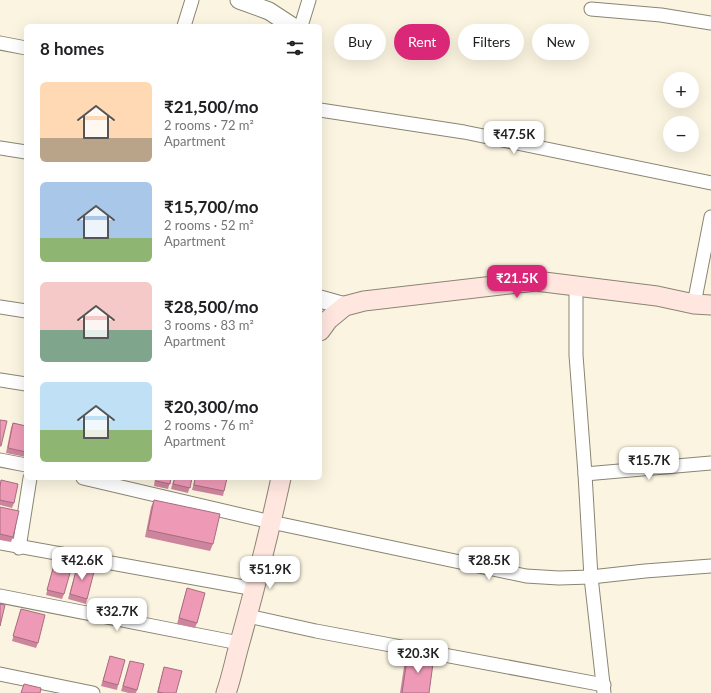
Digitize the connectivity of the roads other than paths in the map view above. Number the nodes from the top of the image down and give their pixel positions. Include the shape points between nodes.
1 (192, 0) edge
2 (239, 0) edge
3 (309, 0) edge
4 (591, 9) dead end
5 (711, 23) edge
6 (185, 24) edge
7 (289, 24) edge
8 (302, 24) edge
9 (0, 43) edge
10 (24, 48) edge
11 (322, 110) edge
12 (0, 148) edge
13 (24, 152) edge
14 (711, 183) edge
15 (711, 217) edge
16 (576, 286) junction
17 (322, 300) edge
18 (702, 304) edge
19 (345, 306) junction
20 (0, 307) edge
21 (24, 311) edge
22 (322, 328) edge
23 (0, 380) edge
24 (24, 384) edge
25 (0, 460) edge
26 (711, 463) edge
27 (24, 465) edge
28 (586, 474) junction
29 (30, 480) edge
30 (92, 480) edge
31 (281, 480) edge
32 (271, 522) junction
33 (0, 543) edge
34 (19, 548) junction
35 (711, 566) edge
36 (592, 577) junction
37 (255, 589) junction
38 (0, 596) edge
39 (248, 616) junction
40 (239, 643) junction
41 (0, 674) edge
42 (604, 689) edge
43 (93, 693) edge
44 (226, 693) edge

1 - 6 street
2 - 7 street via 269,12
3 - 8 street
4 - 5 street via 662,15
9 - 10 street
11 - 14 street via 464,132
12 - 13 street
15 - 18 street
16 - 18 main road
16 - 19 main road via 536,281 364,300
16 - 28 street via 576,355
17 - 19 street
19 - 22 main road
20 - 21 street
23 - 24 street
25 - 27 street
26 - 28 street
28 - 36 street
29 - 34 street
30 - 32 street
31 - 32 main road
32 - 36 street via 526,576
32 - 37 main road
33 - 34 street
34 - 37 street
35 - 36 street
36 - 42 street
37 - 39 main road
38 - 40 street
39 - 40 main road
39 - 42 street
40 - 44 main road
41 - 43 street

